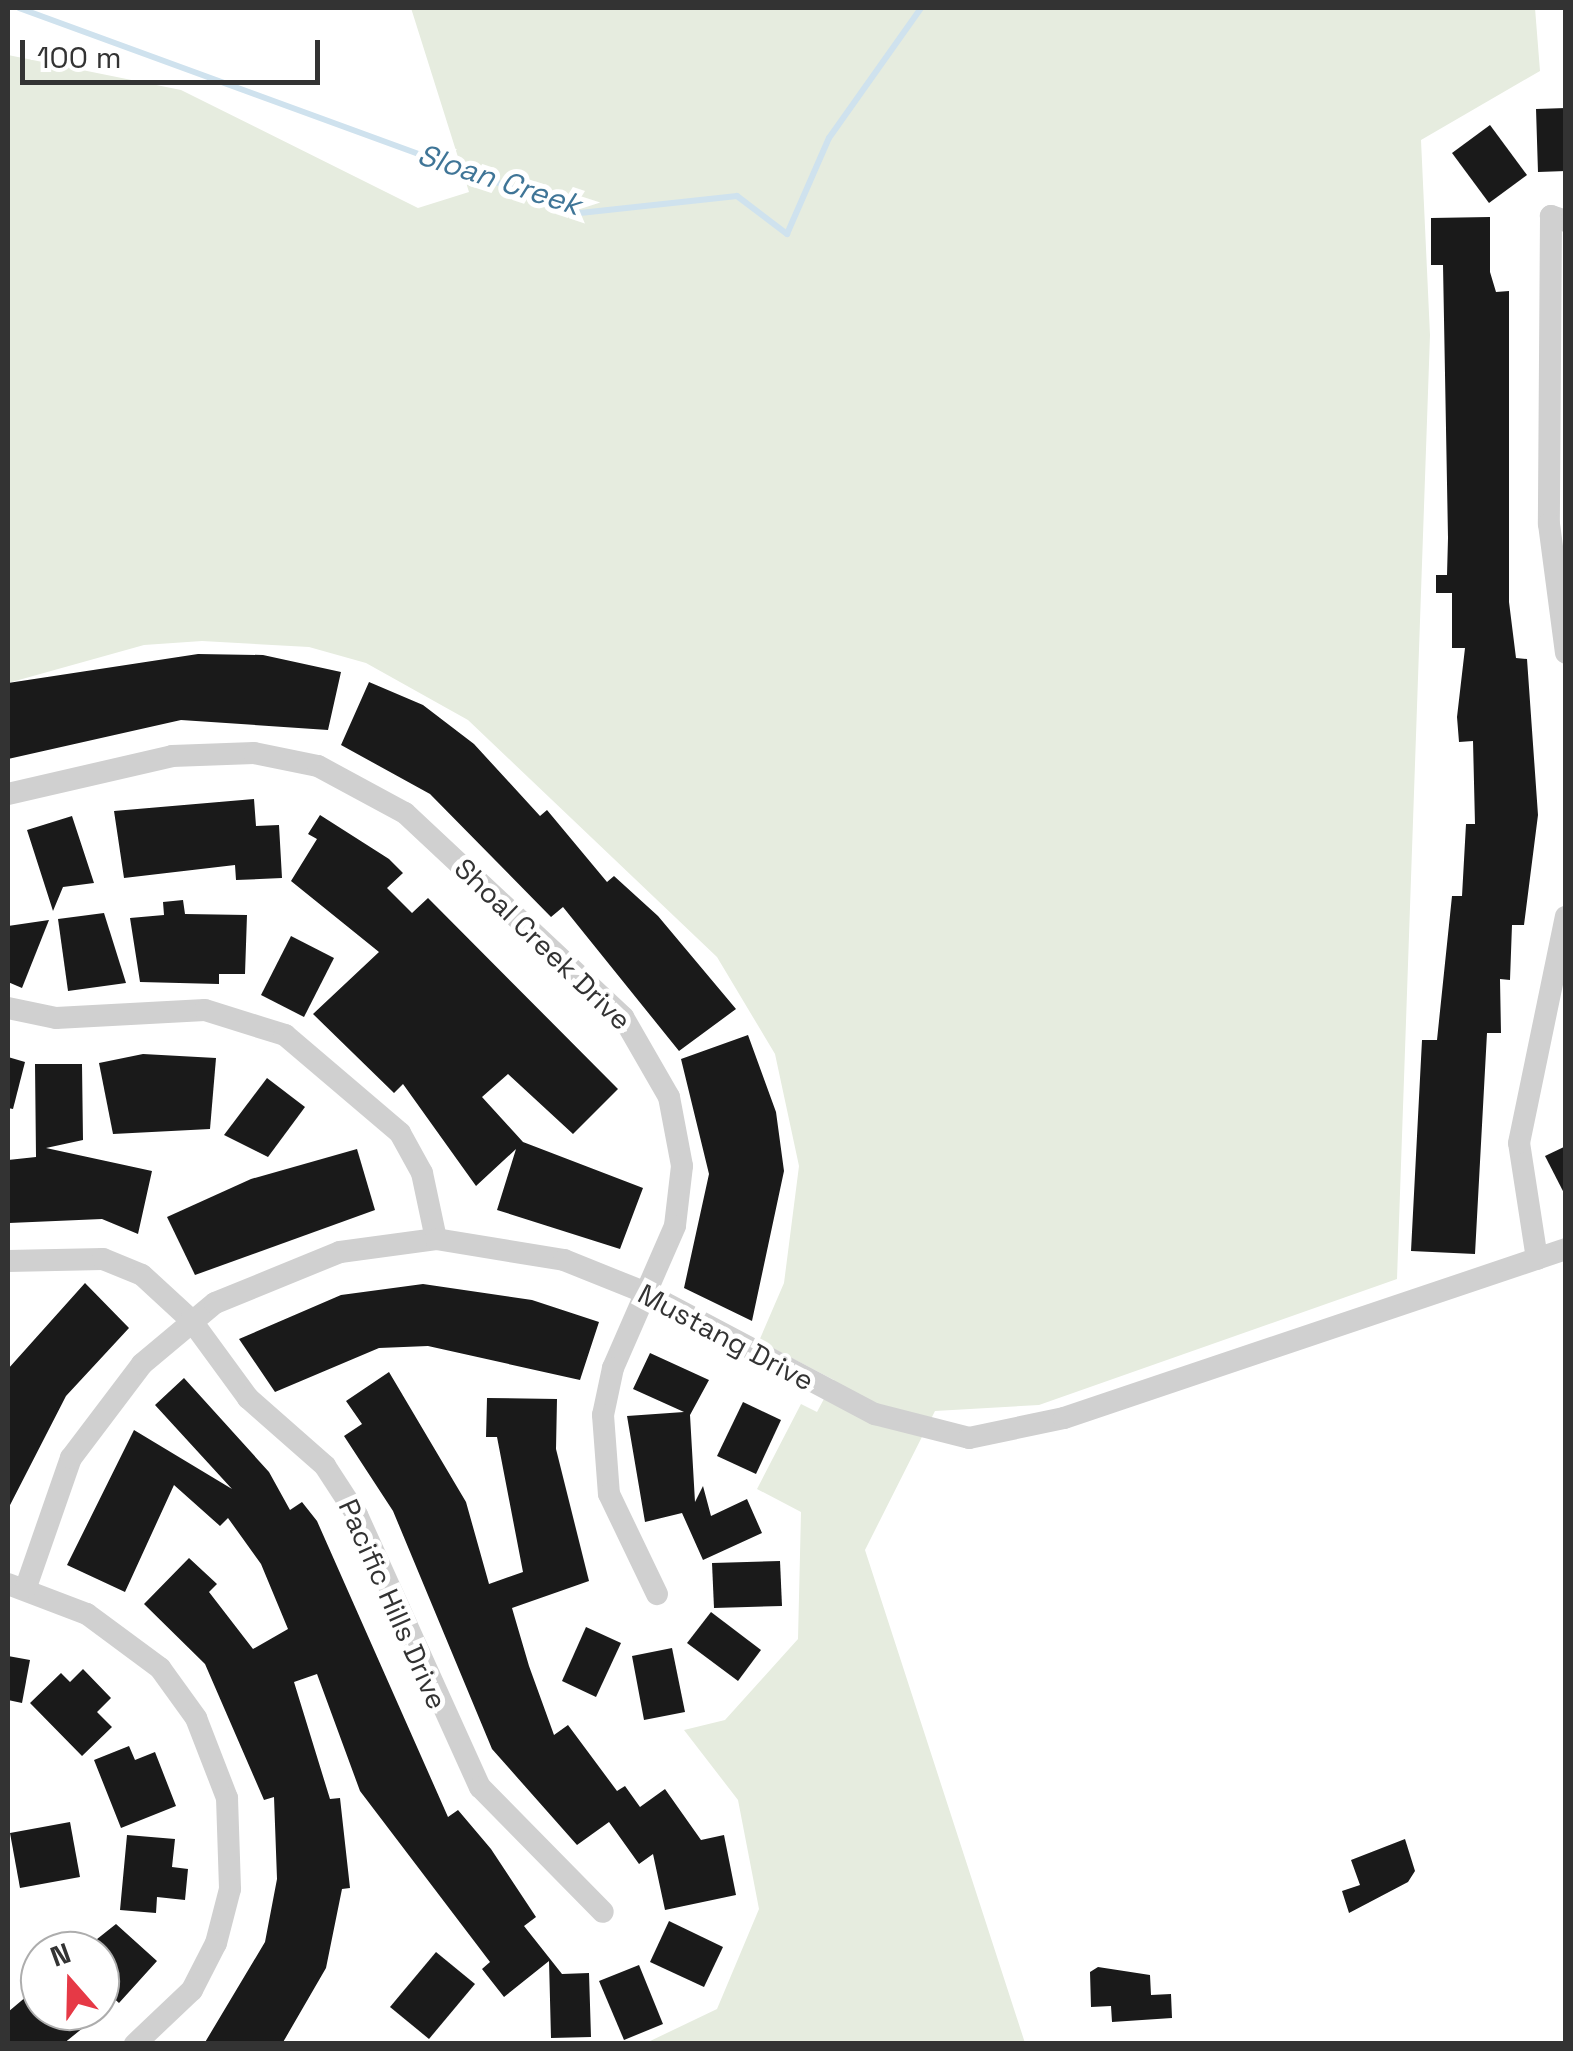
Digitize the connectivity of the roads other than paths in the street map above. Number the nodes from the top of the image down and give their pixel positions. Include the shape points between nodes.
1 (1558, 218) edge
2 (1558, 461) edge
3 (1566, 653) edge
4 (8, 794) edge
5 (1566, 917) edge
6 (8, 1008) edge
7 (436, 1239) junction
8 (1566, 1249) edge
9 (1537, 1259) junction
10 (8, 1260) edge
11 (646, 1293) junction
12 (191, 1320) junction
13 (17, 1585) edge
14 (658, 1594) dead end
15 (603, 1912) dead end
16 (135, 2044) edge

1 - 2 street
2 - 3 street via 1550,561
4 - 11 street, Shoal Creek Drive via 132,760 254,753 318,766 406,813 603,996 658,1068 682,1166 676,1226
5 - 9 street via 1519,1143
6 - 7 street via 56,1018 206,1010 285,1034 400,1133 422,1173
7 - 11 street, Mustang Drive via 564,1260
7 - 12 street, Mustang Drive via 308,1261
8 - 9 street, Mustang Drive
9 - 11 street, Mustang Drive via 1064,1418 969,1438 874,1414
10 - 12 street, Pacific Hills Drive via 123,1264
11 - 14 street, Shoal Creek Drive via 606,1391 604,1469 618,1522
12 - 13 street, Mustang Drive via 82,1441
12 - 15 street, Pacific Hills Drive via 248,1398 343,1488 486,1796
13 - 16 street via 103,1623 160,1668 196,1718 227,1798 230,1888 216,1943 192,1990

